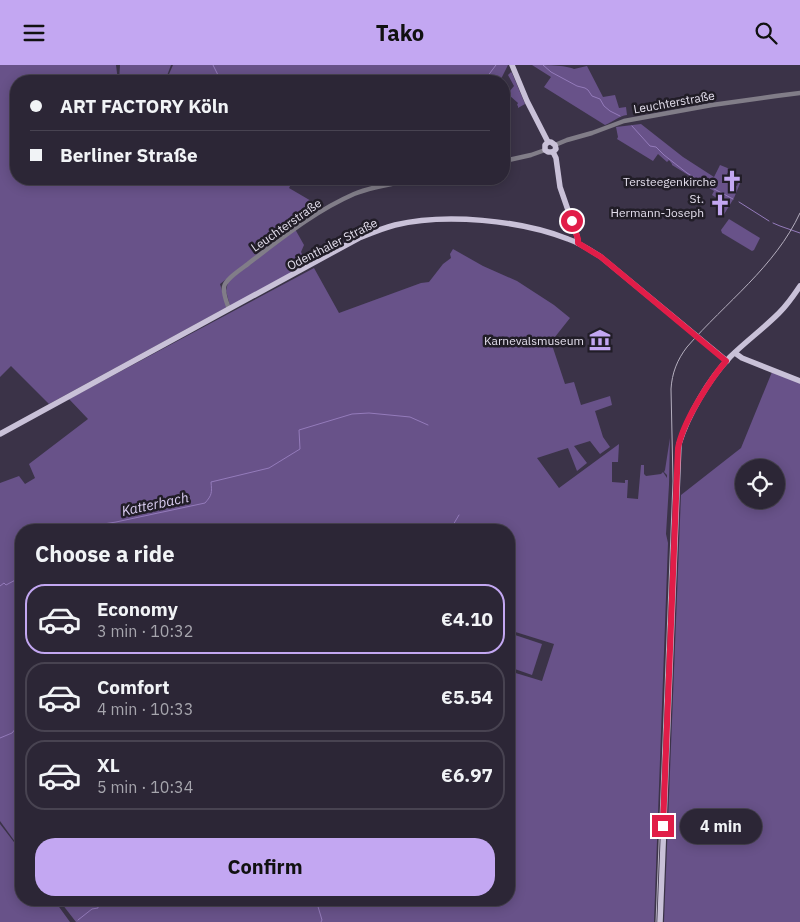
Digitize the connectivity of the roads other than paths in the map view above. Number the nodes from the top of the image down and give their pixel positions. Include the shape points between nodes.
1 (512, 65) edge
2 (800, 93) edge
3 (548, 142) junction
4 (555, 145) junction
5 (545, 150) junction
6 (553, 152) junction
7 (510, 160) edge
8 (390, 185) edge
9 (578, 243) junction
10 (800, 285) edge
11 (229, 309) junction
12 (735, 353) junction
13 (726, 361) junction
14 (800, 381) edge
15 (0, 434) edge
16 (660, 922) edge

1 - 3 main road via 526,101
2 - 4 street, Leuchterstraße via 624,121
3 - 4 main road
3 - 5 main road
4 - 6 main road
5 - 6 main road
5 - 7 street
6 - 9 main road via 560,187
8 - 11 street, Leuchterstraße via 353,194 293,229 226,283 224,290
9 - 11 main road, Odenthaler Straße via 542,231 470,219 398,224 359,239
9 - 13 main road, Odenthaler Straße via 601,257
10 - 12 main road via 781,311
11 - 15 main road, Odenthaler Straße
12 - 13 main road
12 - 14 main road
13 - 16 main road via 696,406 678,448

